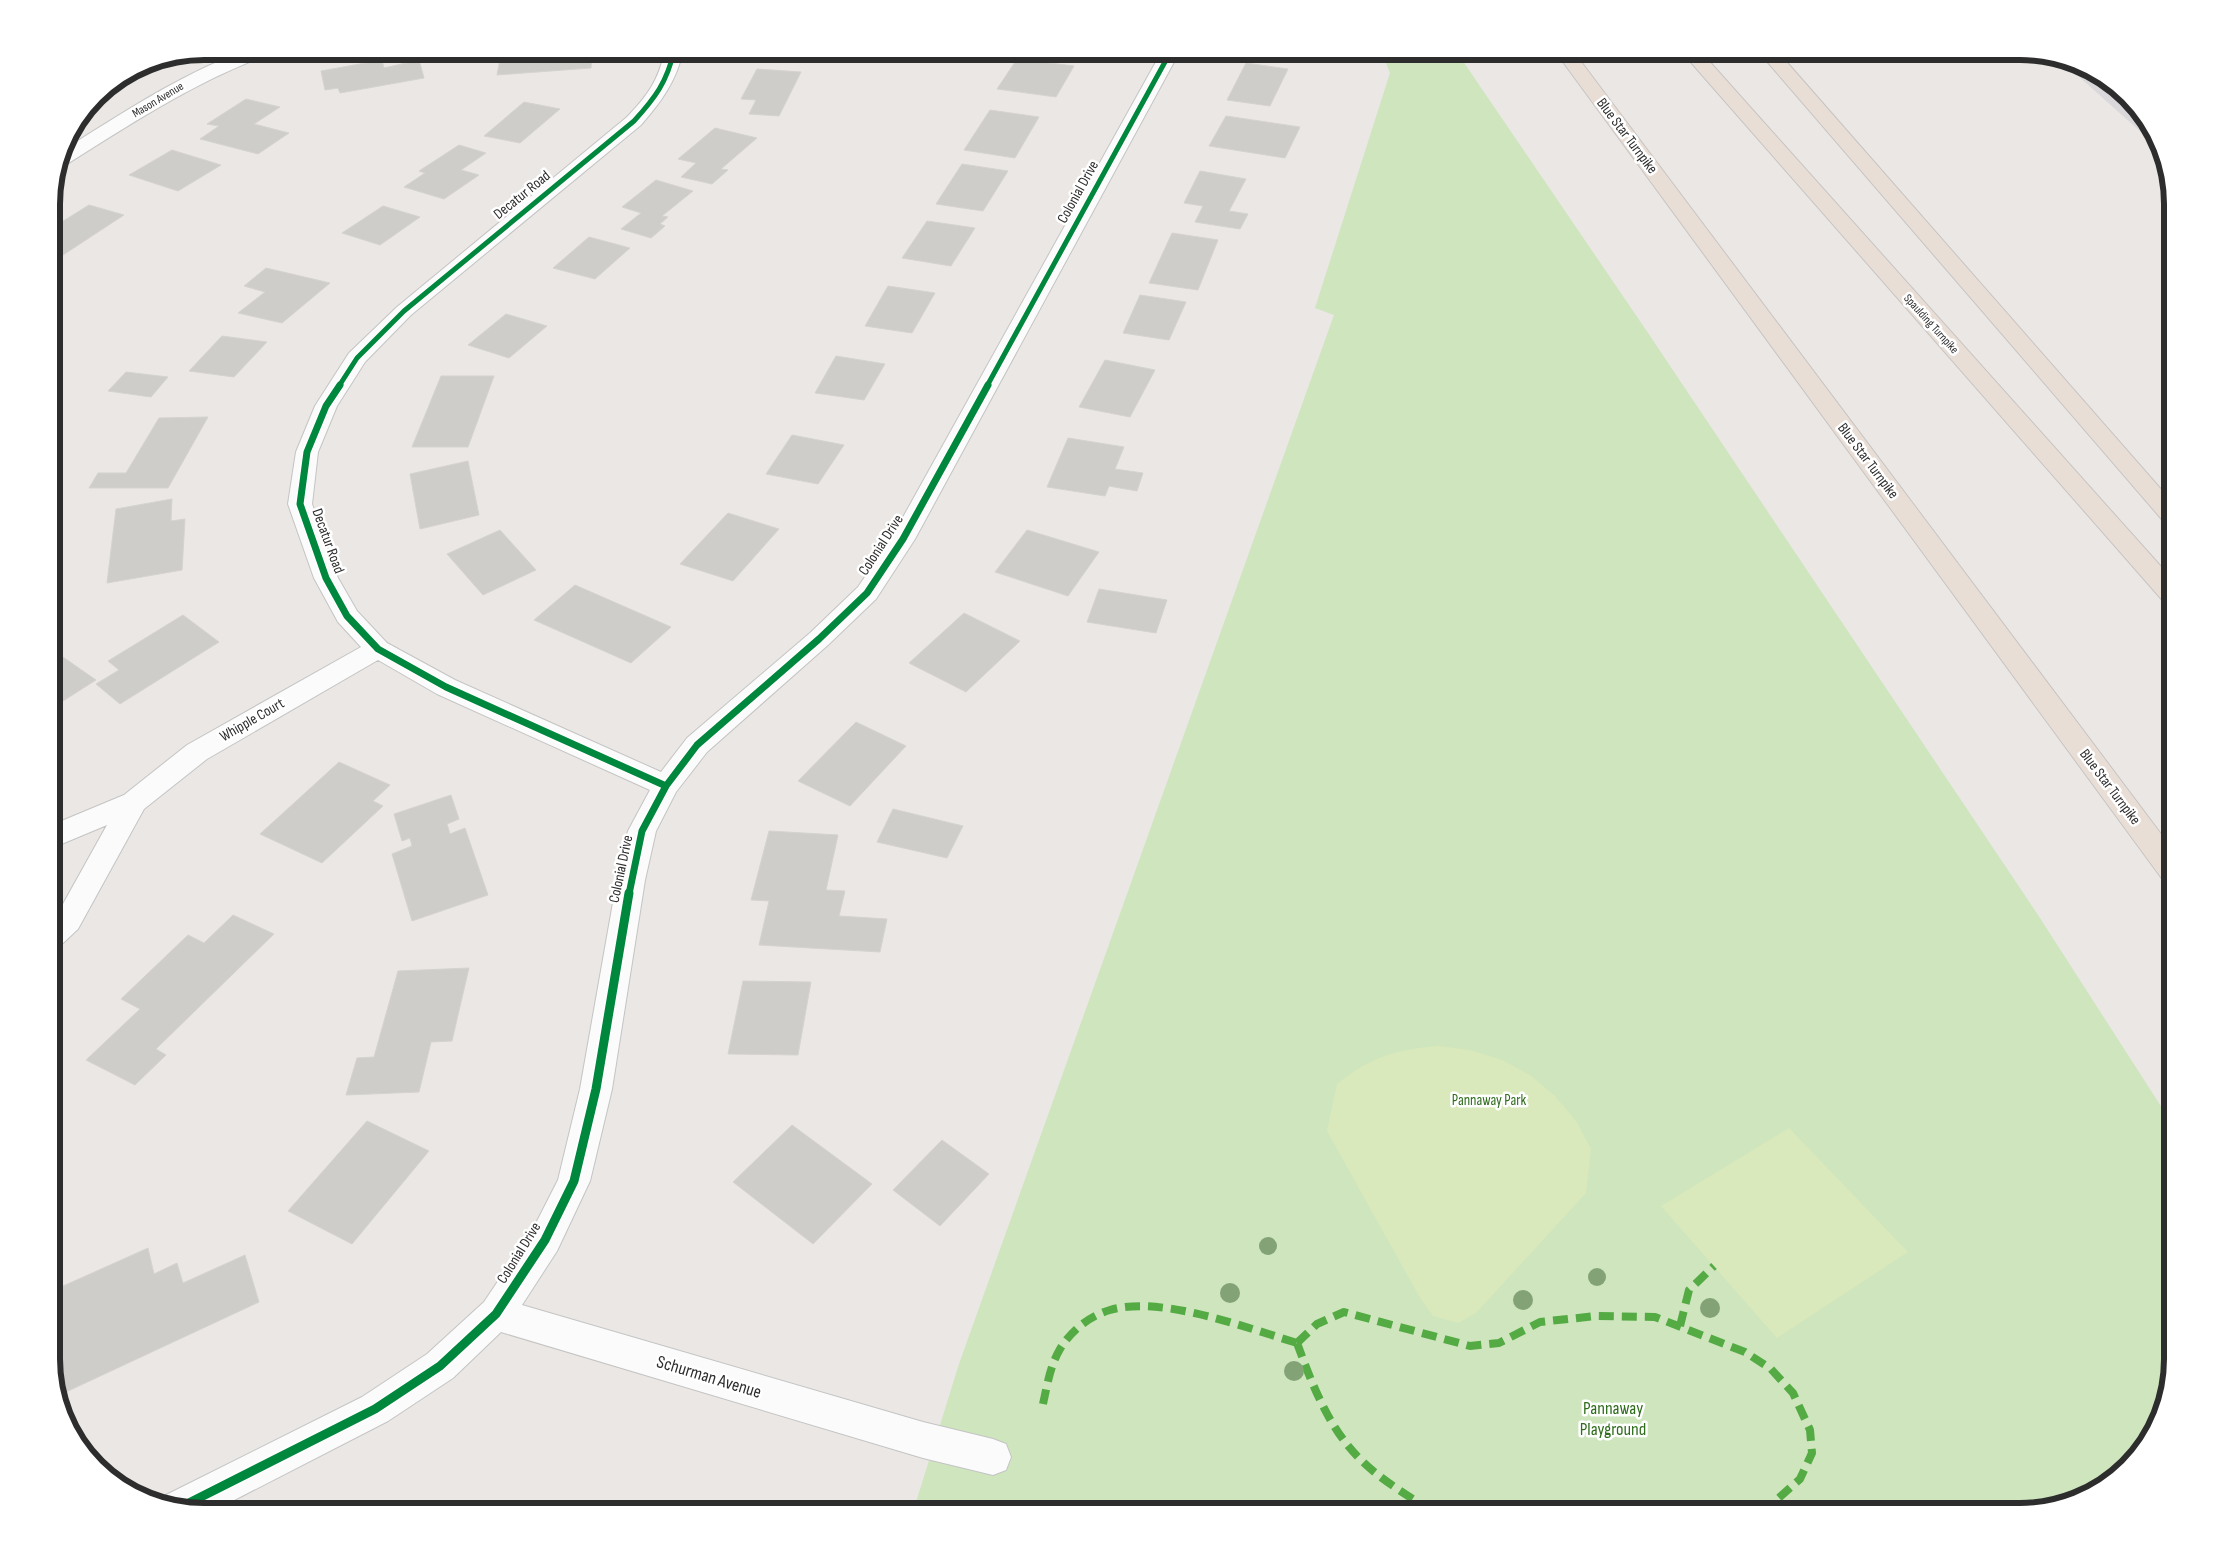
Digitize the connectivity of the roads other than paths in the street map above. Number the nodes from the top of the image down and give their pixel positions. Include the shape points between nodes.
1 (235, 60) edge
2 (672, 60) edge
3 (1166, 60) edge
4 (1571, 60) edge
5 (1698, 60) edge
6 (1775, 60) edge
7 (69, 154) edge
8 (2164, 508) edge
9 (2164, 586) edge
10 (378, 649) junction
11 (666, 786) junction
12 (134, 802) junction
13 (60, 834) edge
14 (2164, 860) edge
15 (60, 928) edge
16 (496, 1314) junction
17 (992, 1457) dead end
18 (189, 1502) edge

1 - 7 street, Mason Avenue via 190,81
2 - 10 street, Decatur Road via 660,93 634,121 404,311 357,358 326,406 307,452 300,504 326,578 347,616
3 - 11 street, Colonial Drive via 903,539 872,585 819,639 697,745
4 - 14 highway, Blue Star Turnpike
5 - 9 highway, Spaulding Turnpike
6 - 8 highway
10 - 11 street, Decatur Road via 446,687
10 - 12 street, Whipple Court via 197,752
11 - 16 street, Colonial Drive via 642,831 596,1089 574,1181 546,1240
12 - 13 street, Whipple Court
12 - 15 street, Whipple Court via 68,921
16 - 17 street, Schurman Avenue via 923,1440
16 - 18 street, Colonial Drive via 440,1366 375,1409

